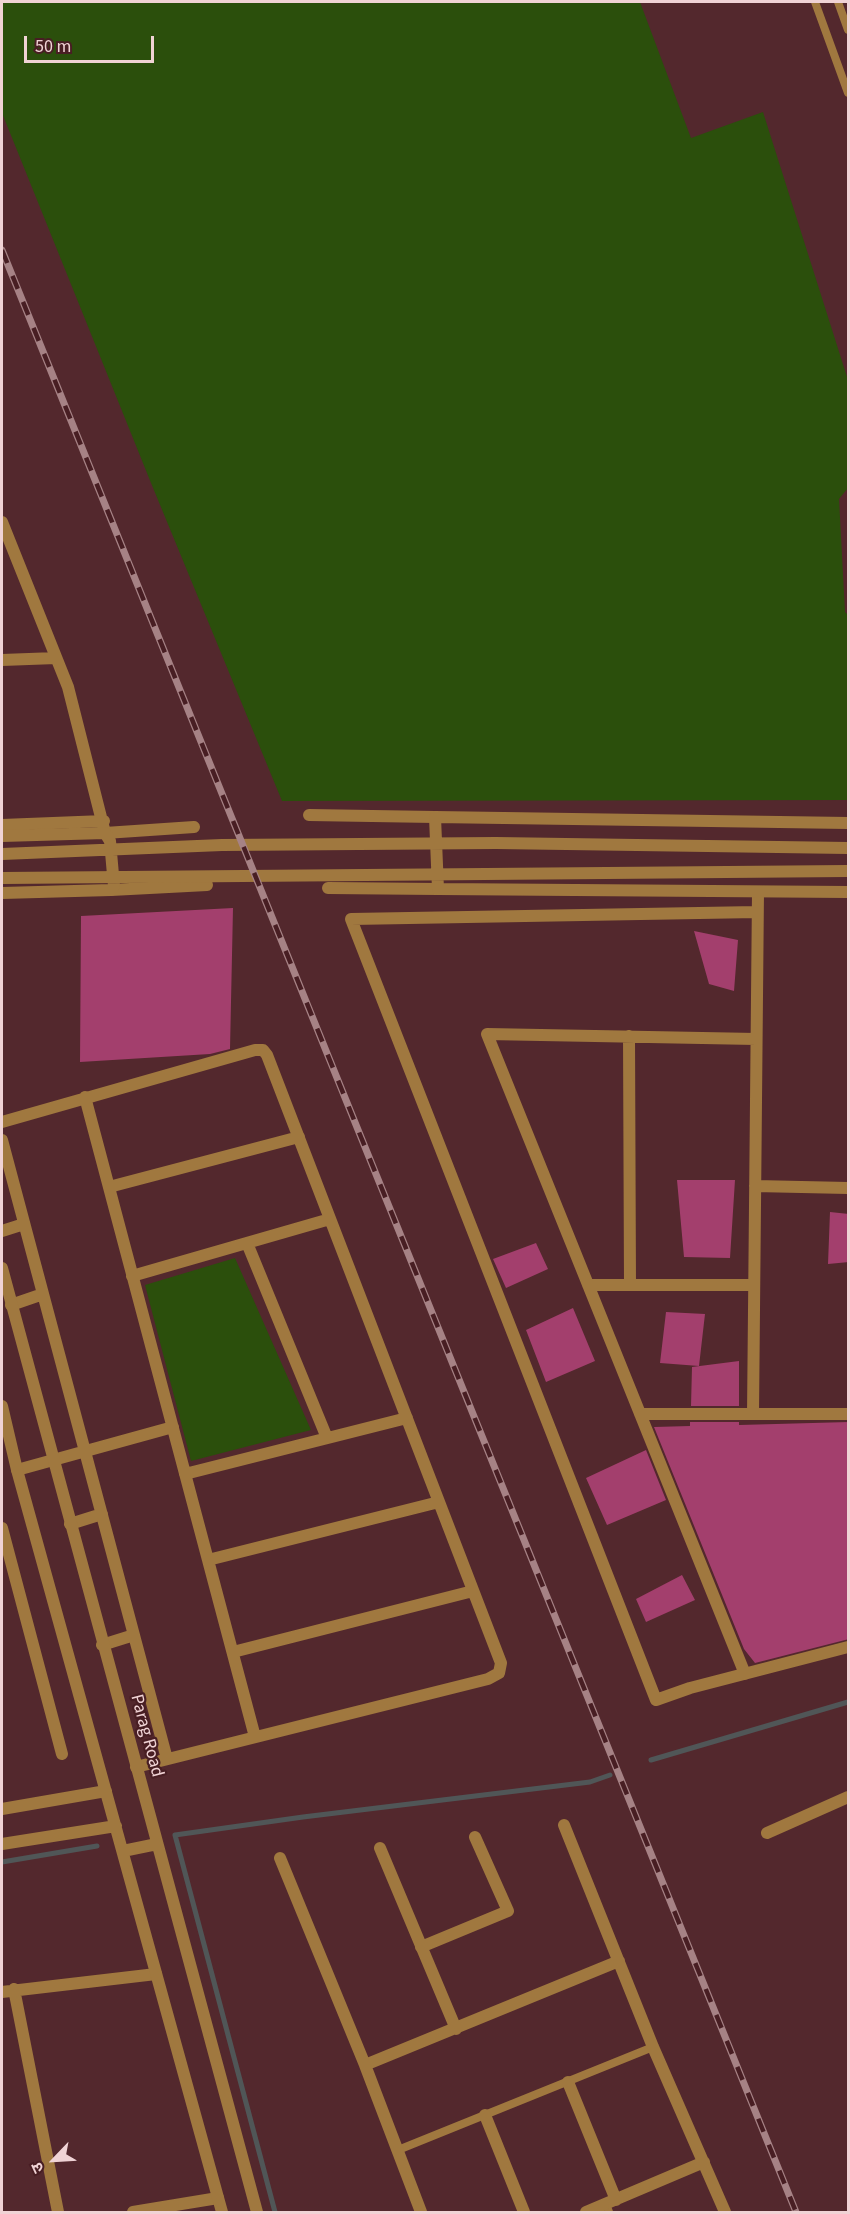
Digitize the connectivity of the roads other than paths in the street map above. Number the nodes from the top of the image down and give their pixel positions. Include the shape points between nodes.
1 (815, 2) edge
2 (838, 2) edge
3 (849, 30) edge
4 (849, 93) edge
5 (2, 522) edge
6 (56, 658) junction
7 (2, 660) edge
8 (309, 815) dead end
9 (435, 817) junction
10 (849, 823) edge
11 (2, 825) edge
12 (105, 827) junction
13 (194, 827) dead end
14 (2, 836) edge
15 (849, 848) edge
16 (2, 854) edge
17 (849, 871) edge
18 (2, 878) edge
19 (207, 885) dead end
20 (328, 888) dead end
21 (438, 889) junction
22 (111, 890) junction
23 (758, 892) junction
24 (849, 892) edge
25 (2, 893) edge
26 (757, 912) junction
27 (629, 1036) junction
28 (756, 1039) junction
29 (85, 1098) junction
30 (2, 1122) edge
31 (299, 1137) junction
32 (2, 1140) edge
33 (755, 1186) junction
34 (109, 1187) junction
35 (849, 1188) edge
36 (330, 1219) junction
37 (20, 1225) junction
38 (2, 1231) edge
39 (247, 1244) junction
40 (2, 1268) edge
41 (132, 1276) junction
42 (588, 1285) junction
43 (630, 1285) junction
44 (754, 1285) junction
45 (39, 1295) junction
46 (15, 1303) junction
47 (2, 1406) edge
48 (640, 1414) junction
49 (753, 1414) junction
50 (849, 1414) edge
51 (406, 1418) junction
52 (4, 1426) edge
53 (173, 1427) junction
54 (327, 1438) junction
55 (81, 1454) junction
56 (56, 1461) junction
57 (17, 1470) junction
58 (185, 1474) junction
59 (439, 1502) junction
60 (96, 1516) junction
61 (73, 1523) junction
62 (2, 1528) edge
63 (208, 1560) junction
64 (473, 1591) junction
65 (134, 1635) junction
66 (111, 1642) junction
67 (849, 1647) edge
68 (232, 1652) junction
69 (745, 1674) junction
70 (255, 1737) junction
71 (62, 1754) dead end
72 (151, 1763) junction
73 (106, 1791) junction
74 (849, 1797) edge
75 (2, 1809) edge
76 (564, 1825) dead end
77 (116, 1826) junction
78 (767, 1833) dead end
79 (475, 1837) dead end
80 (2, 1844) edge
81 (156, 1844) junction
82 (380, 1848) dead end
83 (123, 1851) junction
84 (280, 1857) dead end
85 (422, 1947) junction
86 (619, 1961) junction
87 (156, 1974) junction
88 (8, 1991) edge
89 (456, 2029) junction
90 (653, 2047) junction
91 (365, 2065) junction
92 (568, 2082) junction
93 (484, 2115) junction
94 (398, 2150) junction
95 (704, 2162) junction
96 (218, 2198) junction
97 (610, 2205) edge
98 (58, 2212) edge
99 (133, 2212) edge
100 (222, 2212) edge
101 (257, 2212) edge
102 (421, 2212) edge
103 (524, 2212) edge
104 (586, 2212) edge
105 (724, 2212) edge

1 - 4 lane
2 - 3 lane
5 - 6 street
6 - 7 street
6 - 12 street via 68,687
8 - 9 street
9 - 10 street
9 - 21 street
11 - 12 street
12 - 13 street
12 - 14 street
12 - 22 street via 110,841 114,886
15 - 16 street via 472,843 222,845
17 - 18 street
19 - 22 street
20 - 21 street
21 - 23 street
22 - 25 street
23 - 24 street
23 - 26 street
26 - 28 street
26 - 69 street via 351,918 656,1700
27 - 28 street
27 - 42 street via 487,1034
27 - 43 street
28 - 33 street
29 - 30 street
29 - 31 street via 263,1050
29 - 34 street
31 - 34 street
31 - 36 street
32 - 37 street
33 - 35 street
33 - 44 street
34 - 41 street
36 - 39 street
36 - 51 street
37 - 38 street
37 - 45 street
39 - 41 street
39 - 54 street
40 - 46 street, Parag Road
41 - 53 street
42 - 43 street
42 - 48 street
43 - 44 street
44 - 49 street
45 - 46 street
45 - 55 street
46 - 56 street, Parag Road
47 - 52 street
48 - 49 street
48 - 69 street
49 - 50 street
51 - 54 street
51 - 59 street
52 - 57 street
53 - 55 street
53 - 58 street
54 - 58 street
55 - 56 street
55 - 60 street
56 - 57 street
56 - 61 street, Parag Road
57 - 73 street
58 - 63 street
59 - 63 street
59 - 64 street
60 - 61 street
60 - 65 street
61 - 66 street, Parag Road
62 - 71 street
63 - 68 street
64 - 68 street
64 - 70 street via 501,1663 499,1673 488,1679
65 - 66 street
65 - 72 street
66 - 72 street, Parag Road
67 - 69 street
68 - 70 street
70 - 72 street
72 - 81 street, Parag Road
73 - 75 street
73 - 77 street
74 - 78 street
76 - 86 street
77 - 80 street
77 - 83 street
79 - 85 street via 508,1911
81 - 83 street
81 - 101 street, Parag Road
82 - 85 street
83 - 87 street
84 - 91 street
85 - 89 street
86 - 89 street
86 - 90 street
87 - 88 street
87 - 96 street
88 - 98 street
89 - 91 street
90 - 92 lane
90 - 95 street
91 - 94 street
92 - 93 lane
92 - 97 street
93 - 94 lane
93 - 103 street
94 - 102 street
95 - 97 street
95 - 105 street
96 - 99 street
96 - 100 street
97 - 104 street

